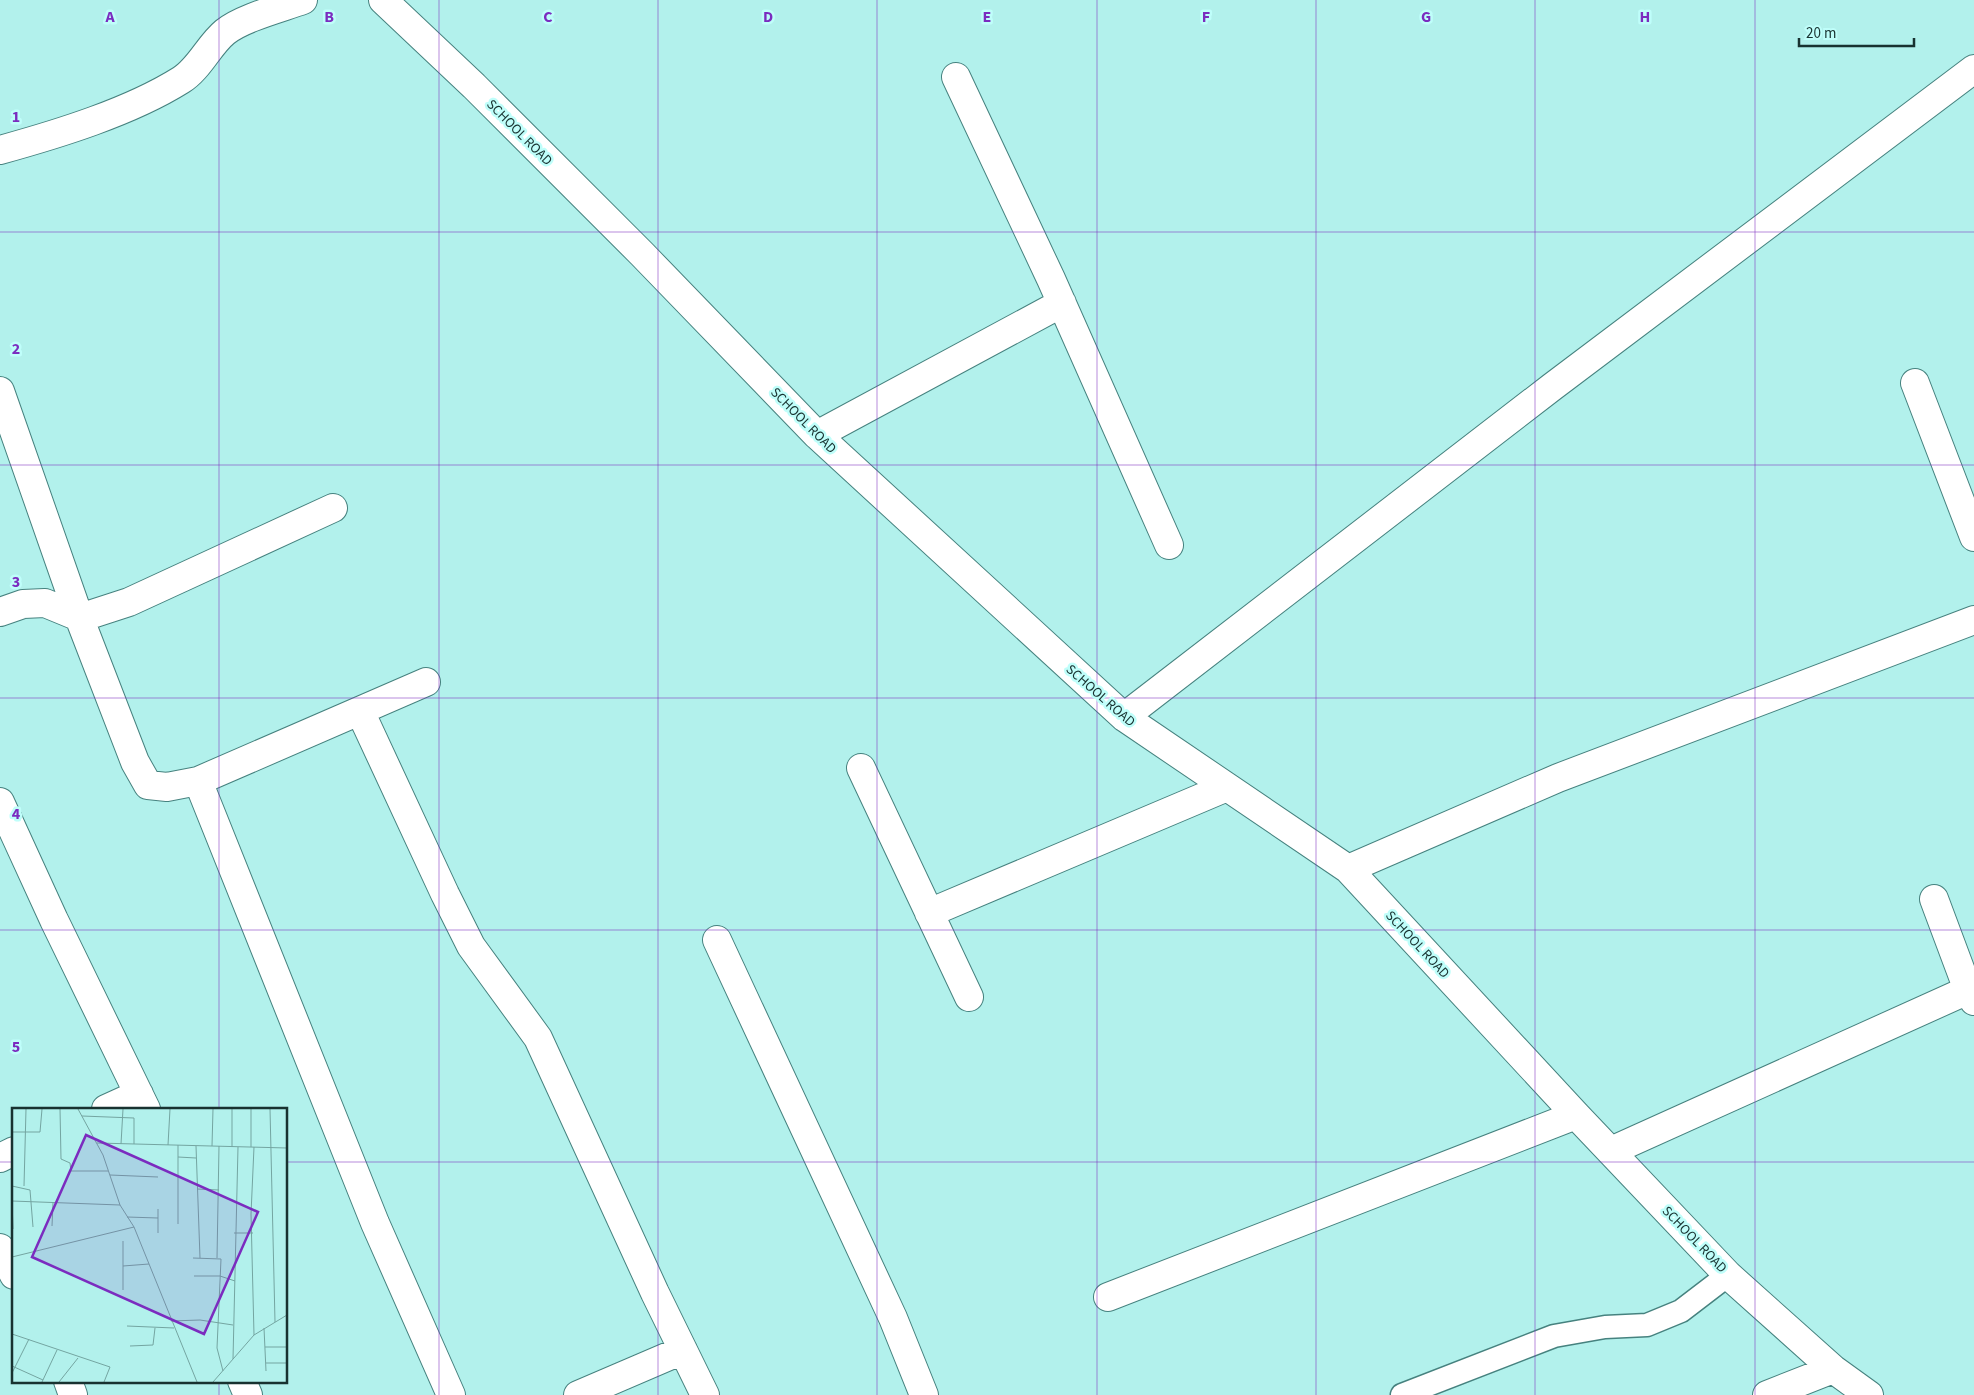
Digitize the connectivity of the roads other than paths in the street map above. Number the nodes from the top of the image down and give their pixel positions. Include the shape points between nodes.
1 (303, 0) edge
2 (383, 0) edge
3 (1974, 69) edge
4 (956, 77) dead end
5 (0, 150) edge
6 (1062, 303) junction
7 (1915, 383) dead end
8 (0, 391) edge
9 (817, 434) junction
10 (333, 508) dead end
11 (1974, 537) edge
12 (1169, 545) dead end
13 (0, 612) edge
14 (79, 617) junction
15 (1974, 620) edge
16 (426, 682) dead end
17 (360, 711) junction
18 (1124, 717) junction
19 (861, 768) dead end
20 (198, 781) junction
21 (1227, 787) junction
22 (0, 802) edge
23 (1348, 869) junction
24 (1934, 899) dead end
25 (929, 913) junction
26 (717, 940) dead end
27 (1971, 995) edge
28 (969, 997) dead end
29 (143, 1101) edge
30 (111, 1108) edge
31 (1576, 1115) junction
32 (1611, 1151) junction
33 (12, 1152) edge
34 (0, 1158) edge
35 (0, 1248) edge
36 (12, 1271) edge
37 (1728, 1275) junction
38 (1108, 1298) dead end
39 (683, 1350) junction
40 (1834, 1368) junction
41 (68, 1382) edge
42 (242, 1382) edge
43 (73, 1395) edge
44 (248, 1395) edge
45 (451, 1395) edge
46 (578, 1395) edge
47 (705, 1395) edge
48 (924, 1395) edge
49 (1402, 1395) edge
50 (1766, 1395) edge
51 (1869, 1395) edge

1 - 5 street via 225,31 183,79 143,100
2 - 9 street, SCHOOL ROAD via 642,254
3 - 18 street via 1544,393
4 - 6 street
6 - 9 street
6 - 12 street
7 - 11 street
8 - 14 street
9 - 18 street, SCHOOL ROAD
10 - 14 street via 129,602
13 - 14 street via 23,604 45,603
14 - 20 street via 135,762 148,785 167,787
15 - 23 street via 1558,778
16 - 17 street
17 - 20 street
17 - 39 street via 471,946 538,1038
18 - 21 street, SCHOOL ROAD
19 - 25 street
20 - 45 street via 375,1223
21 - 23 street, SCHOOL ROAD
21 - 25 street
22 - 29 street
23 - 31 street, SCHOOL ROAD
24 - 27 street
25 - 28 street
26 - 48 street via 892,1318
27 - 32 street
29 - 30 street
31 - 32 street, SCHOOL ROAD
31 - 38 street
32 - 37 street, SCHOOL ROAD
33 - 34 street
35 - 36 street
37 - 40 street, SCHOOL ROAD
37 - 49 lane via 1681,1311 1646,1325 1605,1327 1554,1336
39 - 46 street
39 - 47 street
40 - 50 street
40 - 51 street, SCHOOL ROAD
41 - 43 street
42 - 44 street

